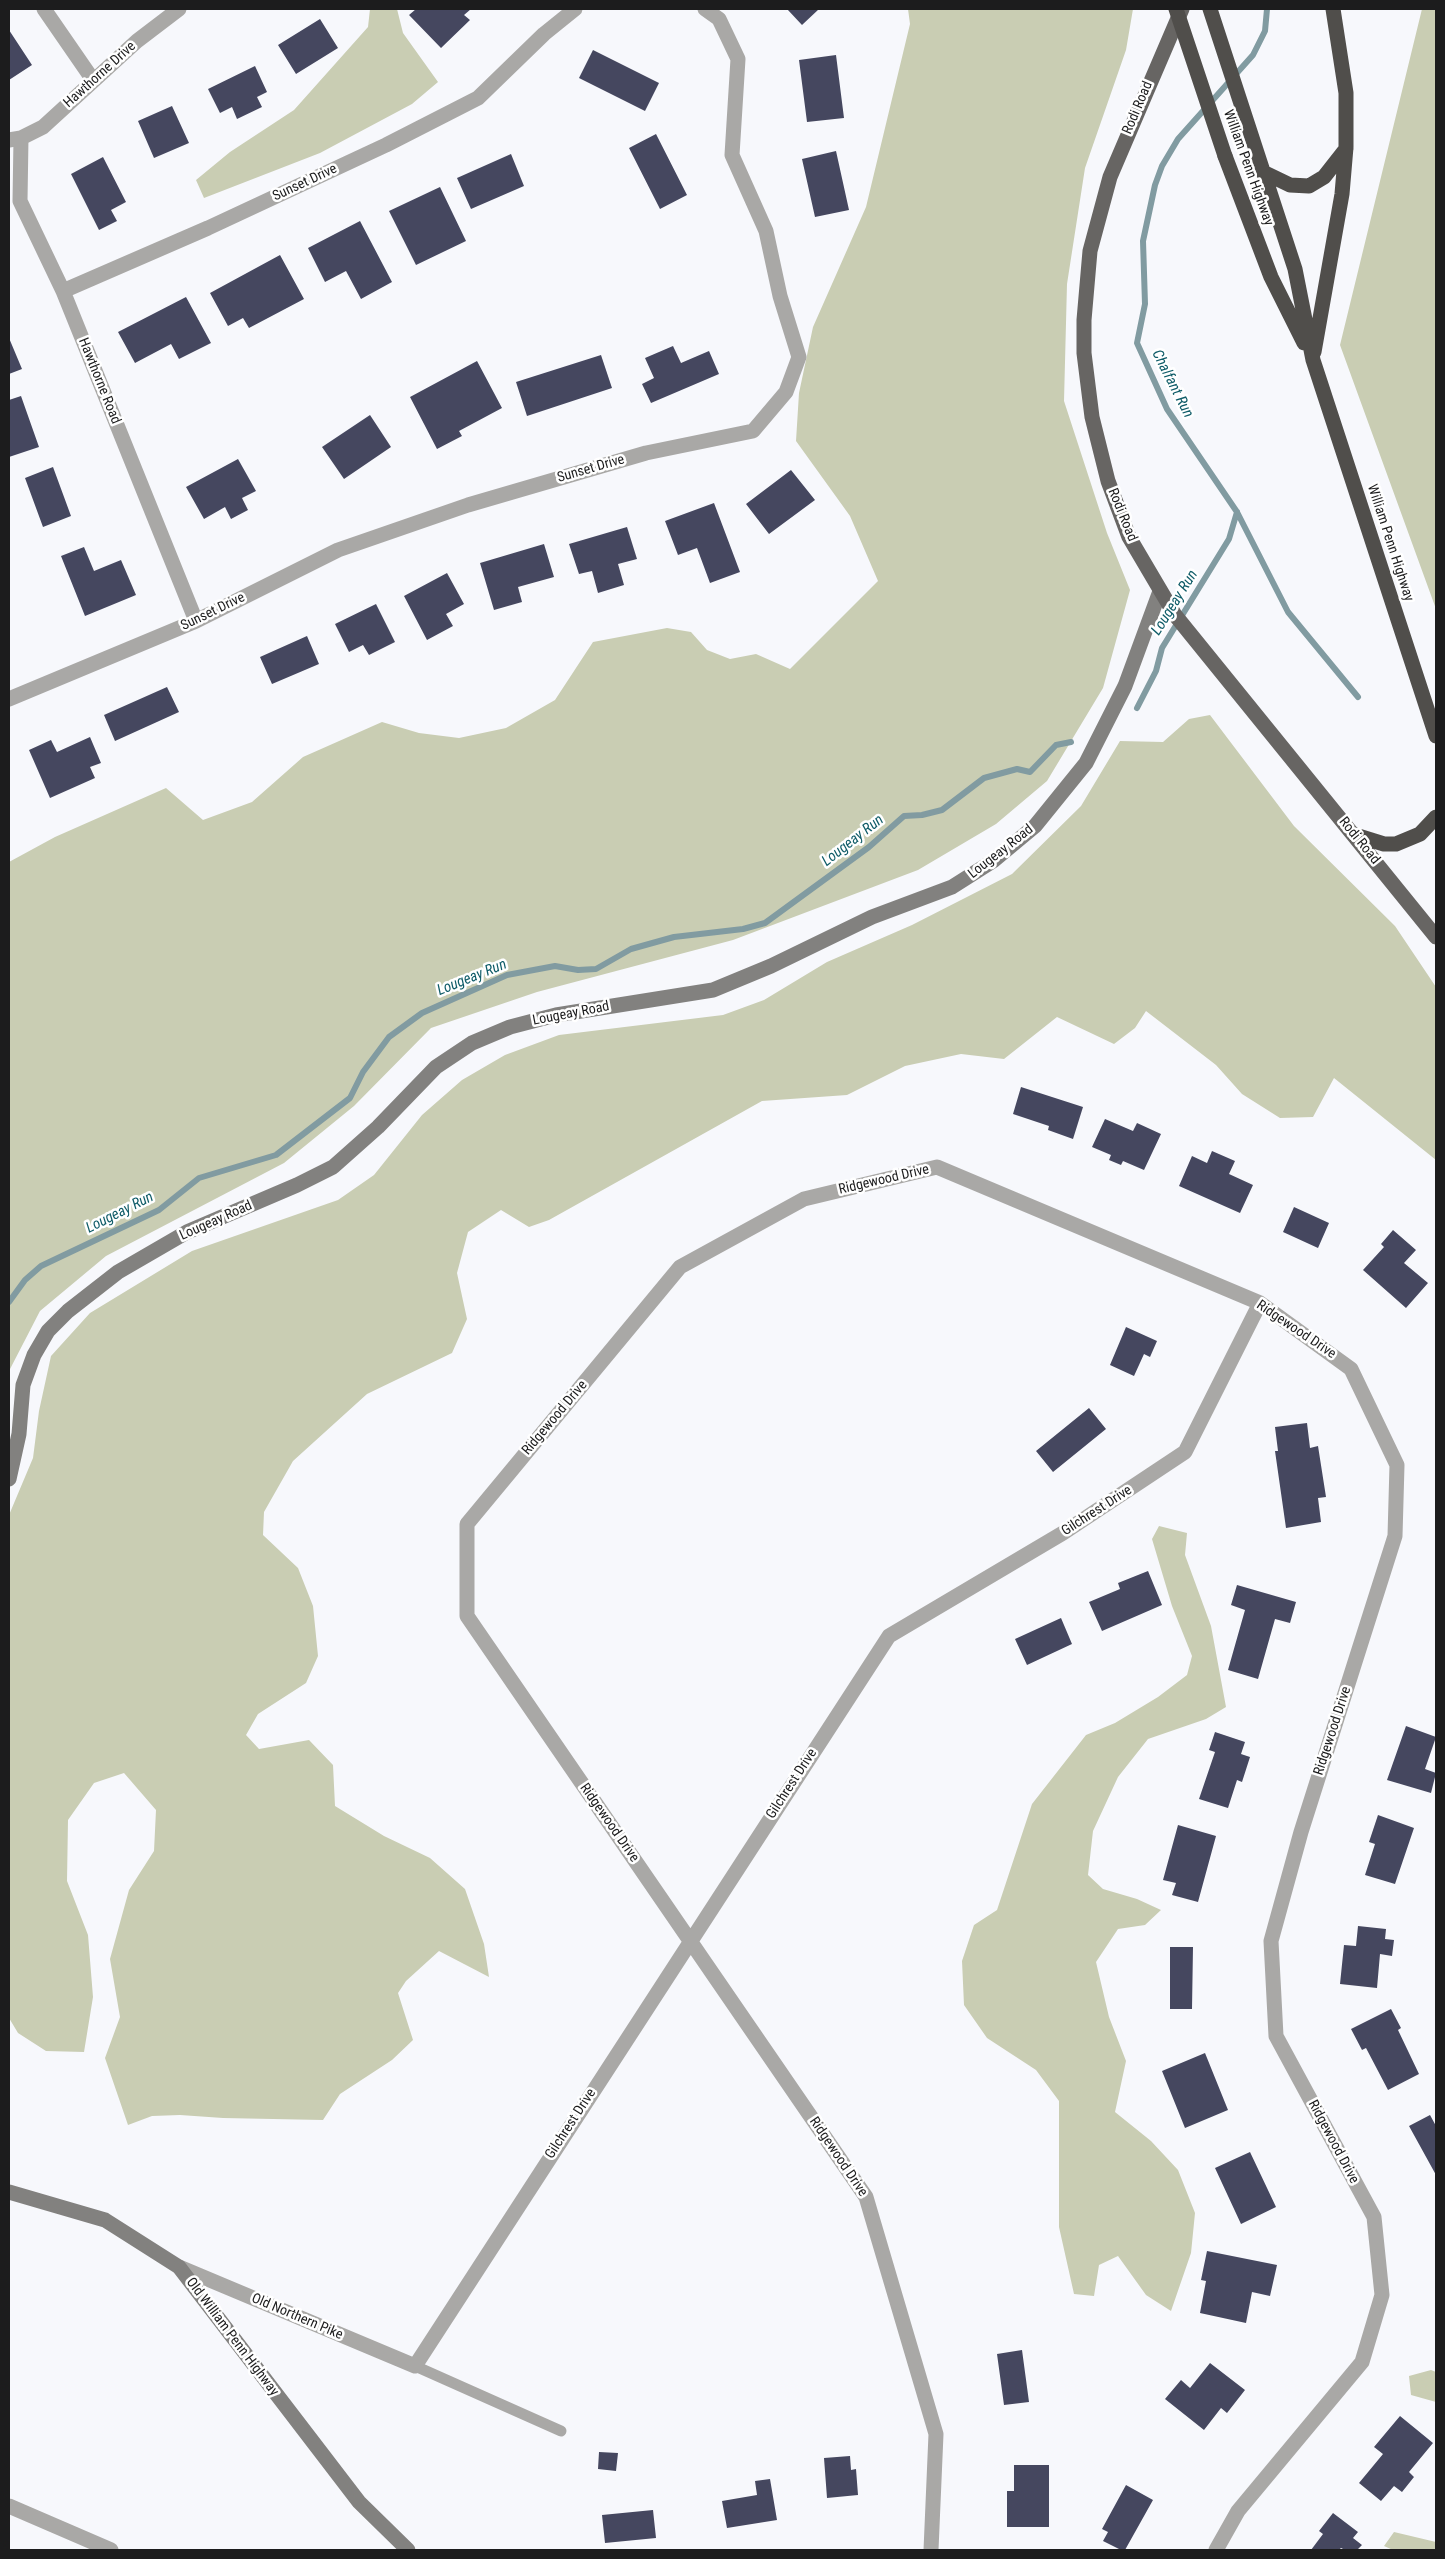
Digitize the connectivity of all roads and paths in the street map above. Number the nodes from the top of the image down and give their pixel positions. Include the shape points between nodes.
1 (44, 9) edge
2 (179, 9) edge
3 (575, 9) edge
4 (705, 9) edge
5 (1176, 9) edge
6 (1182, 9) edge
7 (1210, 9) edge
8 (1333, 9) edge
9 (93, 80) junction
10 (15, 139) edge
11 (1346, 147) junction
12 (1263, 172) junction
13 (63, 291) junction
14 (1313, 360) junction
15 (1160, 590) junction
16 (196, 621) junction
17 (9, 699) edge
18 (1436, 736) edge
19 (1436, 817) edge
20 (1355, 836) junction
21 (1436, 937) edge
22 (1260, 1303) junction
23 (9, 1479) edge
24 (690, 1940) junction
25 (9, 2192) edge
26 (179, 2267) junction
27 (415, 2366) junction
28 (561, 2431) dead end
29 (9, 2506) edge
30 (111, 2550) edge
31 (408, 2550) edge
32 (931, 2550) edge
33 (1216, 2550) edge

1 - 9 street
2 - 9 street, Hawthorne Drive
3 - 13 street, Sunset Drive via 544,34 478,98 368,154
4 - 16 street, Sunset Drive via 719,19 738,59 732,155 766,231 780,296 799,357 786,392 753,431 646,453 459,508 338,550
5 - 14 highway, William Penn Highway, bridge via 1270,277
6 - 15 main road, Rodi Road via 1110,177 1090,251 1084,320 1090,400 1108,480 1129,536
7 - 12 highway, William Penn Highway
8 - 11 highway via 1346,93
9 - 10 street, Hawthorne Drive via 43,127
10 - 13 street, Hawthorne Road via 20,200
11 - 12 highway via 1331,170 1309,186 1290,185
11 - 14 highway via 1342,194
12 - 14 highway, William Penn Highway via 1295,269
13 - 16 street, Hawthorne Road
14 - 18 highway, William Penn Highway
15 - 20 main road, Rodi Road via 1179,619
15 - 23 street, Lougeay Road via 1126,686 1086,763 1035,826 993,861 945,890 872,917 713,990 556,1016 510,1027 472,1043 436,1067 378,1127 333,1167 297,1186 187,1232 118,1272 68,1311 48,1331 34,1355 23,1385 19,1434
16 - 17 street, Sunset Drive
19 - 20 highway via 1420,834 1396,844
20 - 21 main road, Rodi Road
22 - 24 street, Gilchrest Drive via 1185,1452 1063,1533 889,1636
22 - 24 street, Ridgewood Drive via 937,1167 804,1199 680,1267 467,1524 467,1616
22 - 33 street, Ridgewood Drive via 1352,1368 1397,1465 1395,1536 1301,1832 1271,1940 1276,2036 1374,2216 1382,2294 1362,2362 1238,2511
24 - 27 street, Gilchrest Drive
24 - 32 street, Ridgewood Drive via 866,2197 936,2434
25 - 26 street, Old William Penn Highway via 105,2220
26 - 27 street, Old Northern Pike
26 - 31 street, Old William Penn Highway via 359,2502
27 - 28 lane
29 - 30 street

